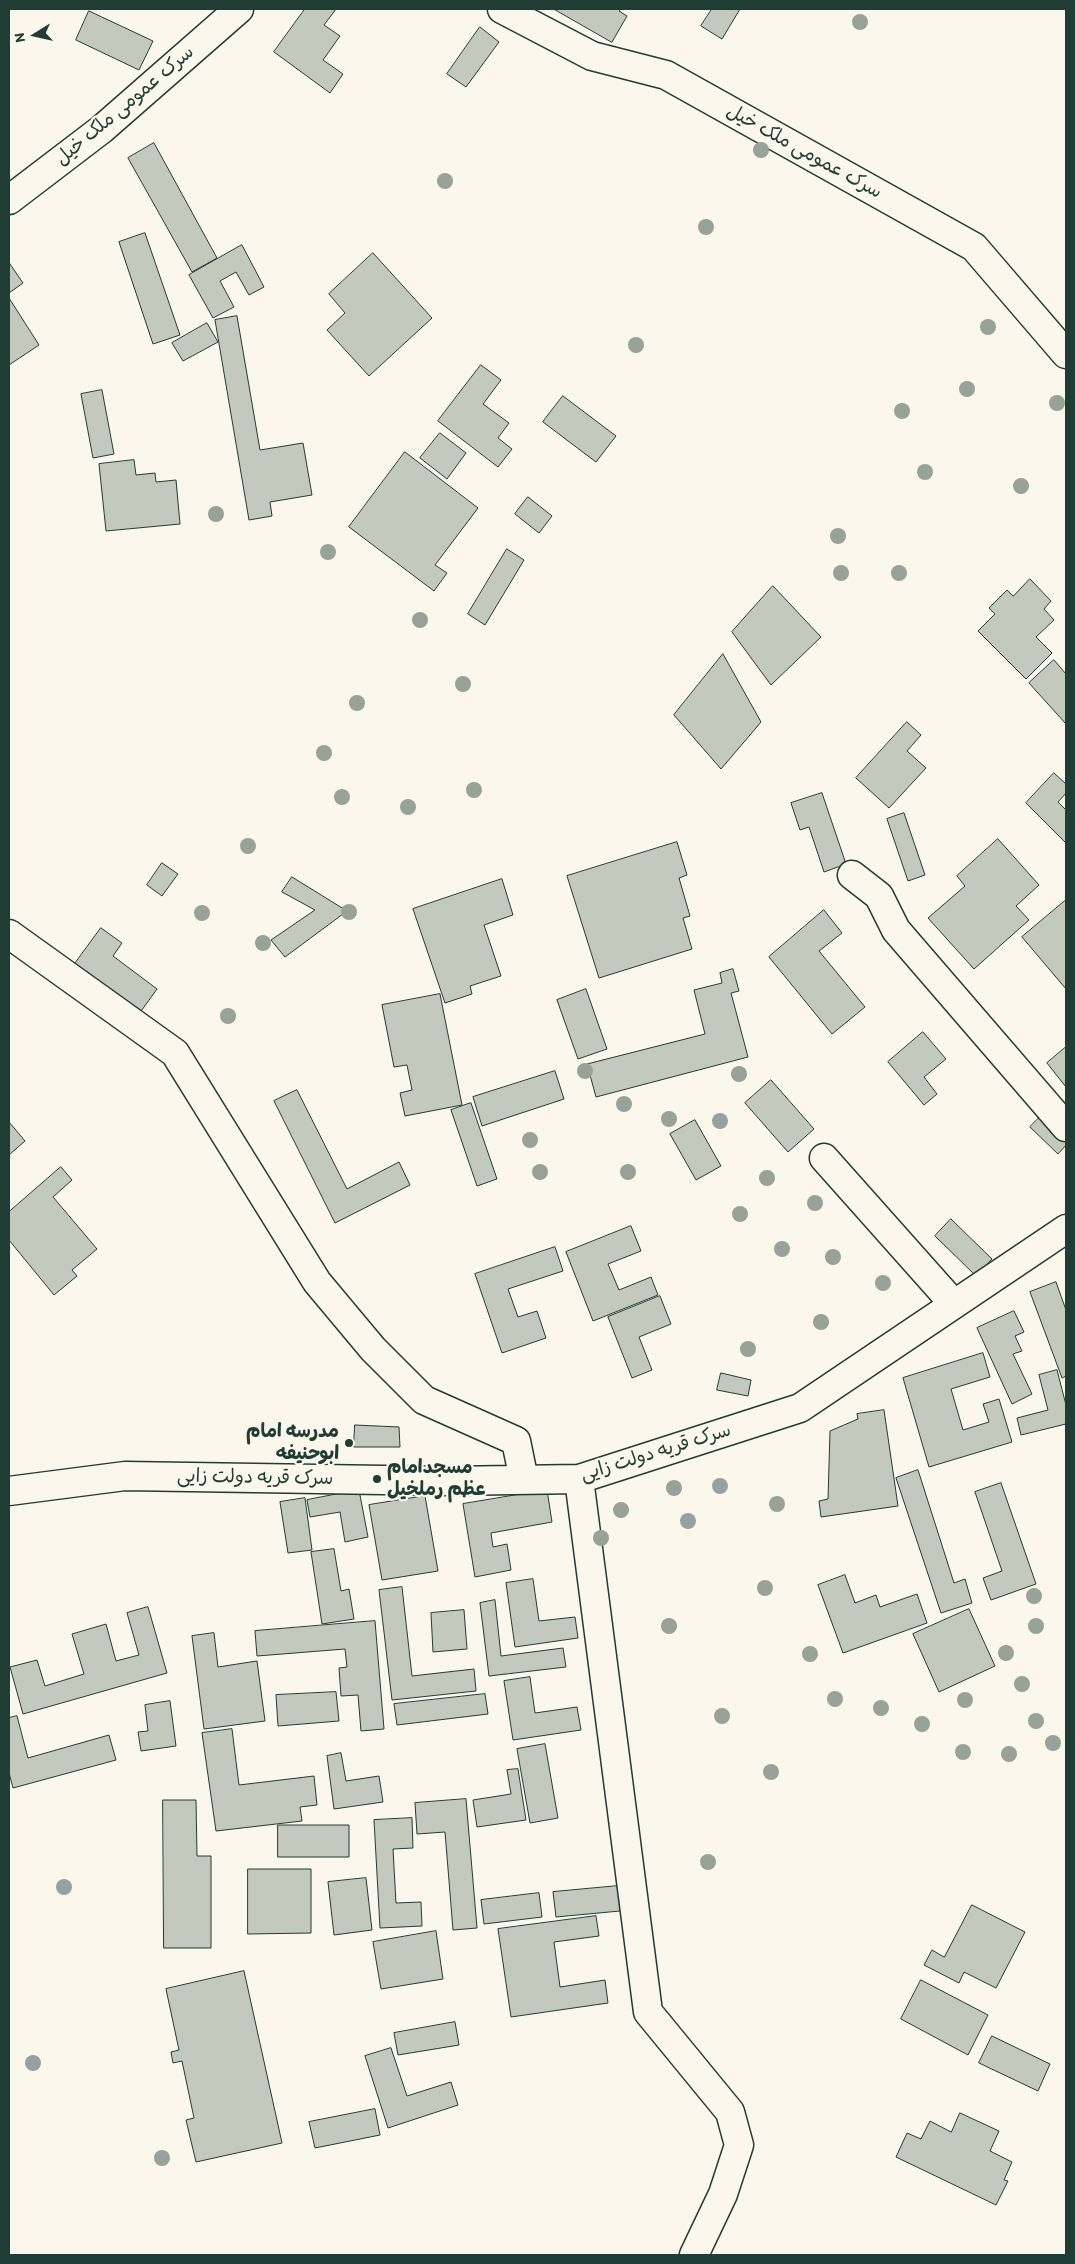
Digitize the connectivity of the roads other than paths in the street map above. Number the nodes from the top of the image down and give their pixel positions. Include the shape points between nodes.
1 (239, 9) edge
2 (502, 9) edge
3 (9, 200) edge
4 (1066, 354) edge
5 (852, 875) dead end
6 (9, 934) edge
7 (1066, 1127) edge
8 (824, 1158) dead end
9 (1066, 1229) edge
10 (953, 1303) junction
11 (579, 1479) junction
12 (524, 1480) junction
13 (9, 1491) edge
14 (694, 2255) edge

1 - 3 street, سرک عمومی ملک خیل via 102,129
2 - 4 street, سرک عمومی ملک خیل via 592,56 666,75 974,246
5 - 7 street via 879,896 896,930
6 - 12 street via 175,1053 316,1282 373,1349 424,1400 516,1441
8 - 10 street
9 - 10 street, سرک قریه دولت زایی
10 - 11 street, سرک قریه دولت زایی via 800,1408
11 - 12 street, سرک قریه دولت زایی
11 - 14 street via 648,2012 730,2112 739,2145 723,2194
12 - 13 street, سرک قریه دولت زایی via 125,1476

